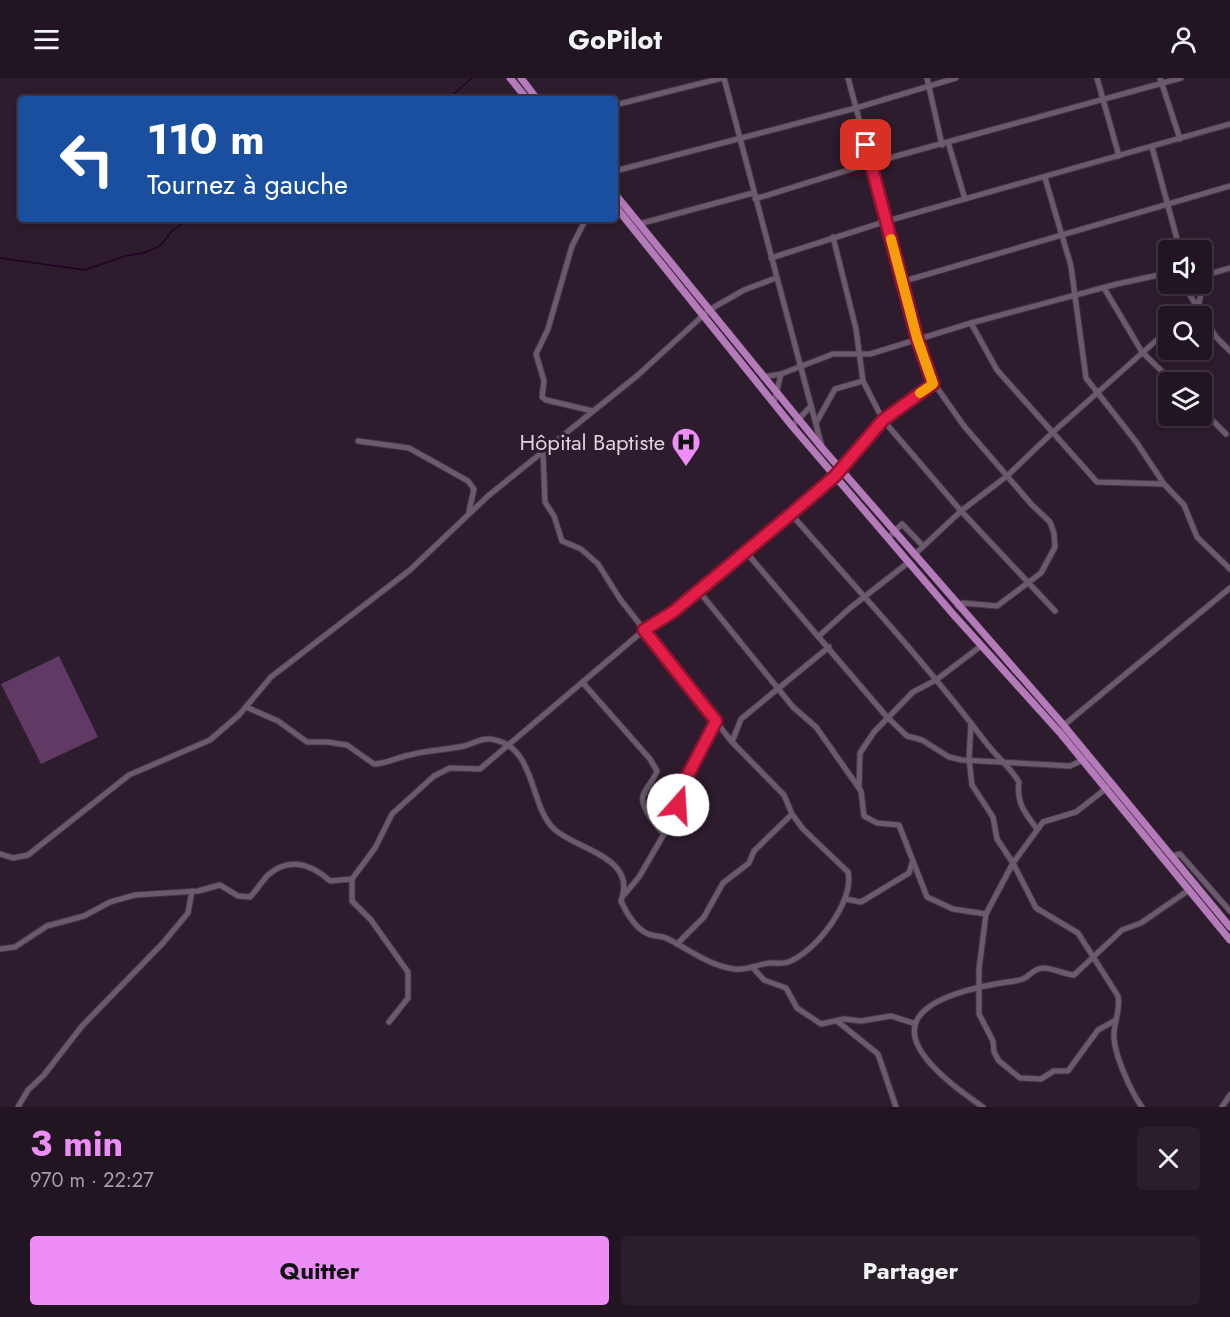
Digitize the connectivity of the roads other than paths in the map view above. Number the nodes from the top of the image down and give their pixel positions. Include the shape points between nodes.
1 (510, 78) edge
2 (520, 78) edge
3 (723, 78) edge
4 (848, 78) edge
5 (927, 78) edge
6 (956, 78) edge
7 (1097, 78) edge
8 (1181, 78) edge
9 (1161, 80) edge
10 (928, 86) junction
11 (525, 96) edge
12 (535, 96) edge
13 (1103, 100) junction
14 (618, 104) edge
15 (856, 108) junction
16 (1230, 124) edge
17 (738, 137) junction
18 (1180, 139) junction
19 (945, 143) junction
20 (1152, 147) junction
21 (1119, 156) junction
22 (871, 163) junction
23 (618, 170) edge
24 (1045, 178) junction
25 (1230, 186) edge
26 (754, 196) junction
27 (618, 198) edge
28 (964, 199) junction
29 (1168, 204) junction
30 (618, 209) edge
31 (887, 221) junction
32 (584, 222) edge
33 (639, 224) junction
34 (1061, 236) junction
35 (833, 237) junction
36 (1177, 240) edge
37 (771, 258) junction
38 (1230, 268) edge
39 (1212, 274) edge
40 (1158, 275) edge
41 (776, 278) junction
42 (901, 282) junction
43 (1104, 288) junction
44 (1075, 297) junction
45 (707, 313) junction
46 (971, 323) junction
47 (1212, 330) edge
48 (917, 338) junction
49 (1158, 338) edge
50 (1230, 351) edge
51 (1142, 352) junction
52 (858, 353) junction
53 (802, 366) junction
54 (1163, 372) edge
55 (781, 374) junction
56 (763, 377) junction
57 (863, 381) junction
58 (933, 384) junction
59 (775, 390) junction
60 (1097, 394) junction
61 (774, 402) junction
62 (811, 406) junction
63 (593, 411) junction
64 (798, 419) junction
65 (883, 420) junction
66 (1212, 420) edge
67 (816, 423) junction
68 (792, 426) junction
69 (1052, 433) junction
70 (1226, 434) dead end
71 (358, 441) dead end
72 (823, 449) junction
73 (543, 452) junction
74 (840, 468) junction
75 (835, 476) junction
76 (1007, 476) junction
77 (1164, 484) junction
78 (961, 511) junction
79 (469, 512) junction
80 (791, 514) junction
81 (893, 531) junction
82 (888, 538) junction
83 (923, 546) junction
84 (745, 551) junction
85 (914, 555) junction
86 (909, 562) junction
87 (1230, 569) edge
88 (1028, 583) junction
89 (1230, 588) edge
90 (699, 590) junction
91 (864, 597) junction
92 (958, 606) junction
93 (1054, 611) dead end
94 (644, 630) junction
95 (819, 636) junction
96 (981, 646) junction
97 (829, 647) junction
98 (936, 680) junction
99 (583, 683) junction
100 (777, 688) junction
101 (246, 707) junction
102 (887, 717) junction
103 (716, 721) junction
104 (971, 723) junction
105 (1064, 725) junction
106 (732, 742) junction
107 (507, 747) junction
108 (1086, 758) junction
109 (969, 759) junction
110 (1004, 762) junction
111 (1109, 787) junction
112 (859, 788) junction
113 (792, 814) junction
114 (1037, 829) junction
115 (664, 834) junction
116 (0, 854) edge
117 (1171, 856) junction
118 (912, 863) junction
119 (1014, 863) junction
120 (352, 879) junction
121 (1189, 890) junction
122 (192, 891) junction
123 (622, 897) junction
124 (844, 899) junction
125 (1230, 911) edge
126 (986, 914) junction
127 (1230, 927) edge
128 (1230, 940) edge
129 (677, 944) junction
130 (0, 949) edge
131 (1092, 958) junction
132 (752, 967) junction
133 (979, 987) junction
134 (1116, 1020) junction
135 (837, 1021) junction
136 (389, 1022) dead end
137 (913, 1023) junction
138 (1230, 1095) edge
139 (18, 1107) edge
140 (896, 1107) edge
141 (983, 1107) edge
142 (1142, 1107) edge
143 (1222, 1107) edge

1 - 11 main road
2 - 12 main road
3 - 14 street
3 - 17 street
4 - 15 street
5 - 10 street
6 - 10 street
7 - 13 street
8 - 9 street
9 - 13 street
9 - 18 street
10 - 15 street
10 - 19 street
13 - 19 street
13 - 21 street
15 - 17 street
15 - 22 street
16 - 18 street
17 - 23 street
17 - 26 street
18 - 20 street
19 - 22 street
19 - 28 street
20 - 21 street
20 - 29 street
21 - 24 street
22 - 26 street
22 - 31 street
24 - 28 street
24 - 34 street
25 - 29 street
26 - 33 street
26 - 37 street
27 - 33 main road
28 - 31 street
29 - 34 street
29 - 36 street
30 - 45 main road
31 - 35 street
31 - 42 street
32 - 63 street via 572,246 548,329 536,354 544,381 542,397
33 - 45 main road
34 - 42 street
34 - 44 street via 1071,266
35 - 37 street
35 - 52 street via 856,329
37 - 41 street
38 - 39 street
40 - 43 street
41 - 45 street via 744,290
41 - 53 street
42 - 48 street
43 - 44 street
43 - 51 street
44 - 46 street
44 - 60 street via 1084,371
45 - 56 main road
45 - 61 main road
45 - 63 street
46 - 48 street
46 - 69 street via 997,370
47 - 50 street
48 - 52 street via 870,354
48 - 58 street
49 - 51 street
51 - 54 street
51 - 60 street
52 - 53 street via 833,354
52 - 57 street
53 - 55 street
53 - 62 street
55 - 56 street
55 - 59 street
56 - 59 main road
57 - 65 street
57 - 67 street via 835,389
58 - 65 street
58 - 76 street
59 - 61 street
59 - 64 main road
60 - 69 street
60 - 77 street
61 - 68 main road
62 - 64 street
62 - 67 street
63 - 73 street
64 - 68 street
64 - 72 main road
65 - 74 street
65 - 78 street
66 - 70 street
67 - 72 street
68 - 75 main road
69 - 76 street
69 - 77 street via 1097,482
71 - 79 street via 409,447 468,481 474,489
72 - 74 main road
73 - 79 street
73 - 94 street via 545,502 560,537 585,551 598,564
74 - 75 street
74 - 81 main road
75 - 80 street
75 - 82 main road
76 - 78 street
76 - 88 street via 1050,522 1054,533 1051,556 1041,573
77 - 87 street via 1184,505 1197,537
78 - 83 street
78 - 88 street
79 - 101 street via 372,602 271,677
80 - 84 street
80 - 91 street
81 - 82 street
81 - 83 street via 902,524
81 - 85 main road
82 - 86 main road
83 - 85 street
84 - 90 street
84 - 95 street
85 - 92 main road
86 - 91 street
86 - 96 main road
88 - 92 street via 997,606
88 - 93 street
89 - 105 street
90 - 94 street
90 - 100 street
91 - 95 street
91 - 98 street
92 - 105 main road
94 - 99 street
94 - 103 street
95 - 97 street
96 - 98 street
96 - 108 main road
97 - 100 street
97 - 102 street
98 - 102 street via 913,692
98 - 104 street
99 - 107 street
99 - 115 street via 657,771 643,802
100 - 106 street via 741,719
100 - 112 street via 816,727
101 - 107 street via 278,721 308,742 347,745 374,764 479,740 492,739
101 - 116 street via 210,740 129,775 28,855 13,858
102 - 109 street via 907,736 922,740 949,757
102 - 112 street via 860,753
103 - 106 street
103 - 115 street via 679,792 676,819
104 - 109 street
104 - 110 street
105 - 108 main road
106 - 113 street via 784,795
107 - 120 street via 480,770 450,768 435,776 392,814 375,848
107 - 123 street via 527,765 540,803 555,830 615,864 623,881
108 - 110 street via 1070,766
108 - 111 main road
109 - 110 street via 987,764
109 - 119 street via 972,785 988,807 997,839
110 - 114 street via 1019,782 1020,806
111 - 114 street via 1076,812 1043,822
111 - 117 main road
111 - 121 main road
112 - 118 street via 864,816 877,823 899,825
113 - 124 street via 847,870 849,880
113 - 129 street via 754,851 749,863 723,883 705,917
114 - 119 street
115 - 123 street via 639,877
117 - 125 street via 1180,854
117 - 127 main road
118 - 124 street via 909,873 861,902
118 - 126 street via 927,897 953,909
119 - 126 street
119 - 131 street via 1036,908 1078,933
120 - 122 street via 330,881 314,867 285,865 268,875 250,897 238,896 219,885
120 - 136 street via 352,901 371,920 408,972 408,998
121 - 128 main road
121 - 131 street via 1141,923 1122,930
122 - 130 street via 110,902 84,916 47,926 15,947
122 - 139 street via 188,913 82,1026
123 - 129 street via 623,907 645,933
124 - 132 street via 831,927 800,955 788,962
126 - 133 street
129 - 132 street via 718,966 736,970
131 - 133 street via 1074,975 1043,968 1022,979
131 - 134 street via 1118,996
132 - 135 street via 764,980 786,988 797,1008 813,1021
133 - 134 street via 979,1014 993,1041 993,1052 1020,1078 1041,1079 1054,1071 1068,1071 1098,1030
133 - 137 street via 961,990 925,1010
134 - 142 street via 1114,1039 1128,1082
135 - 137 street via 891,1016
135 - 140 street via 878,1054
137 - 141 street via 916,1044 939,1074
138 - 143 street

